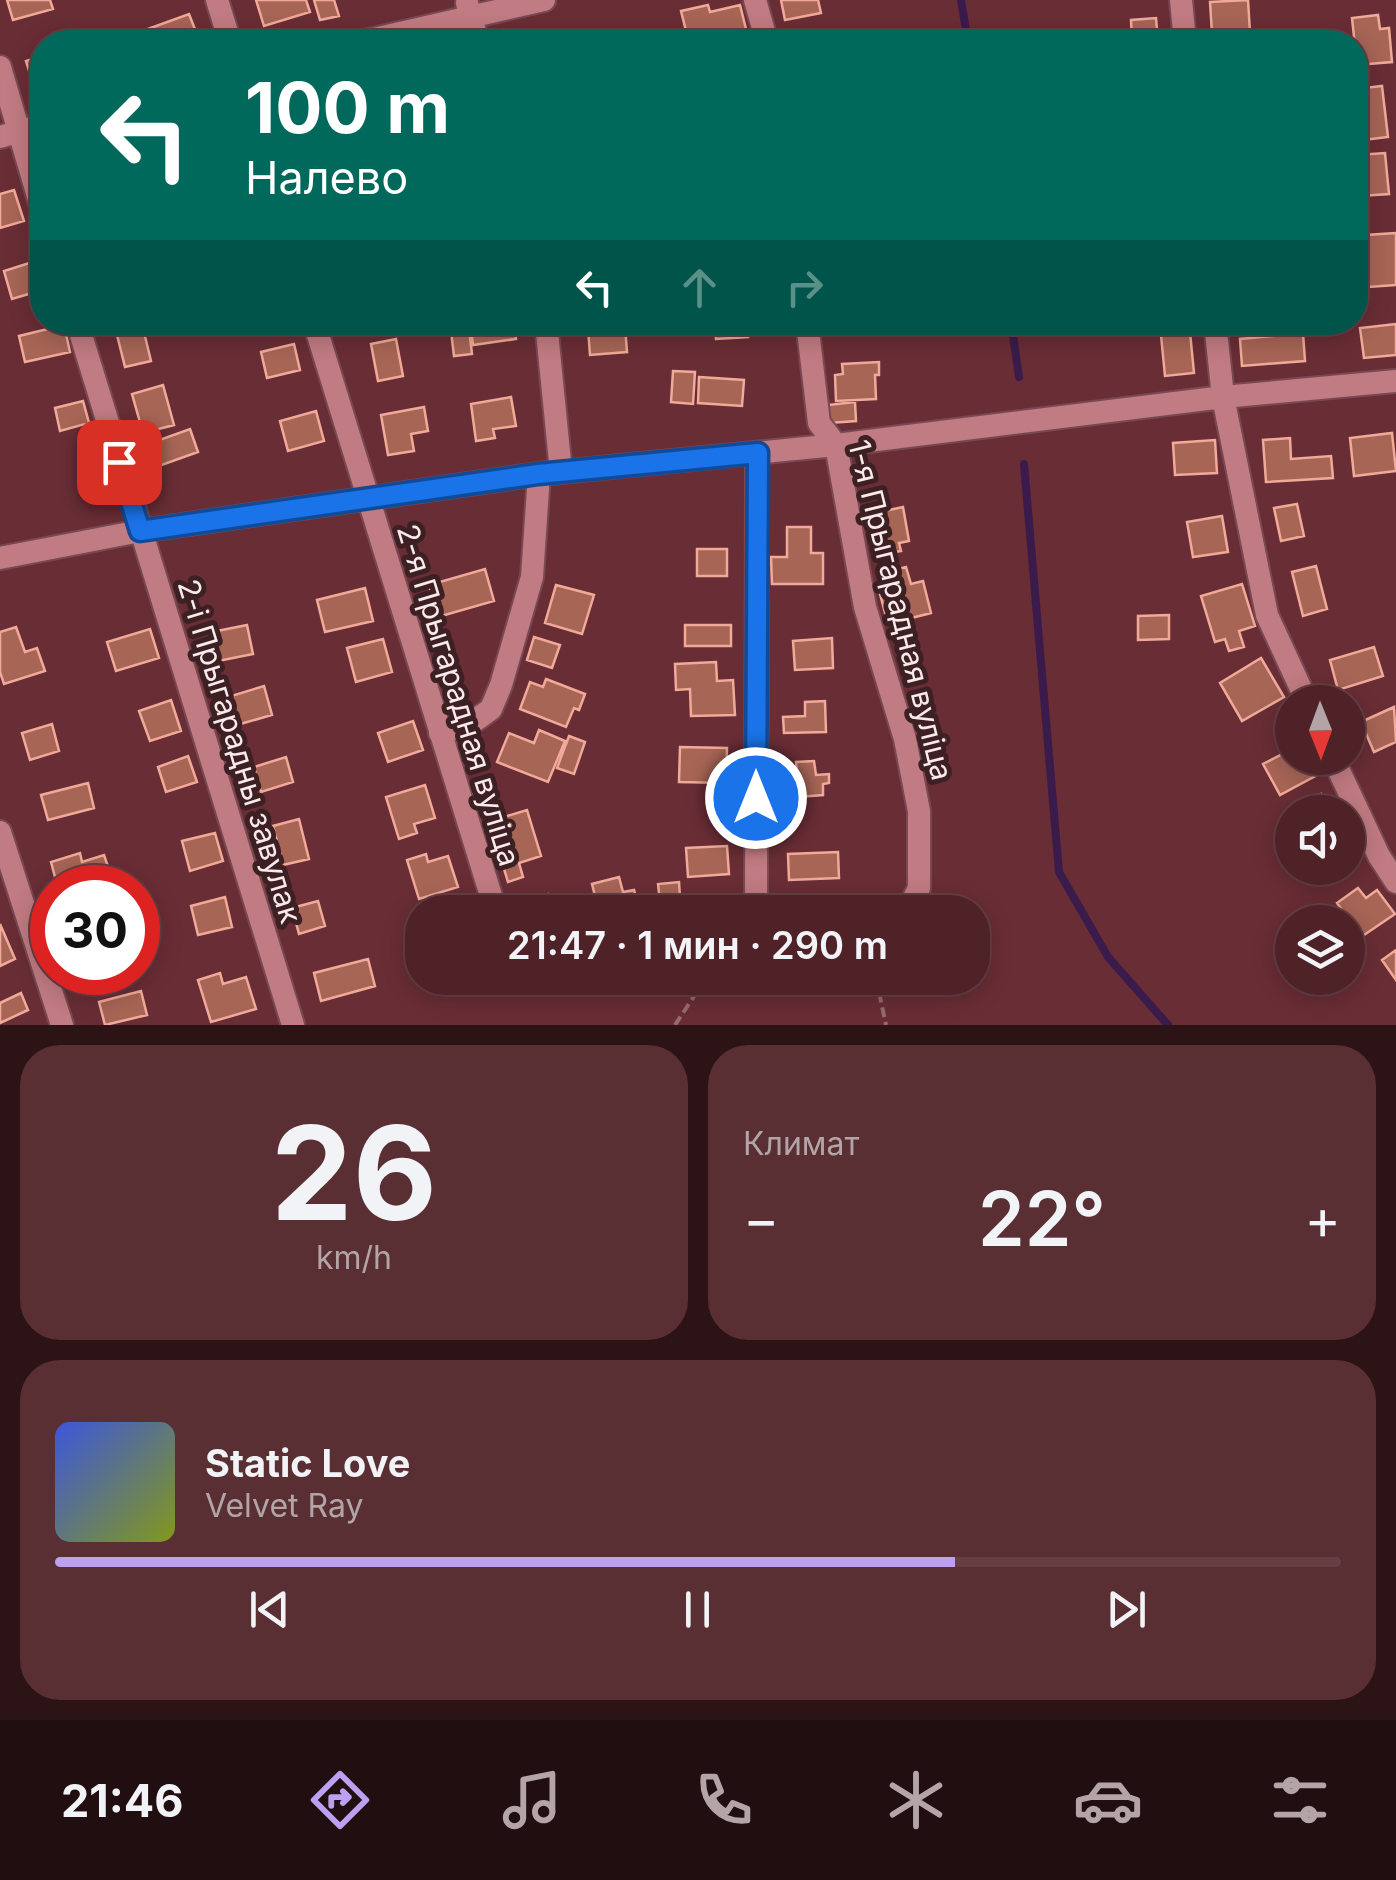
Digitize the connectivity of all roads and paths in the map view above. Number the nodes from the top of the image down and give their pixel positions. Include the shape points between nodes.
1 (217, 0) edge
2 (544, 0) edge
3 (755, 0) edge
4 (1181, 0) edge
5 (468, 7) edge
6 (226, 30) edge
7 (398, 30) edge
8 (764, 30) edge
9 (1185, 30) edge
10 (0, 67) edge
11 (9, 134) edge
12 (30, 182) edge
13 (81, 335) edge
14 (318, 335) edge
15 (546, 335) edge
16 (808, 335) edge
17 (1216, 335) edge
18 (1396, 381) edge
19 (1223, 397) junction
20 (836, 446) junction
21 (758, 453) junction
22 (550, 473) junction
23 (366, 497) junction
24 (140, 531) junction
25 (0, 558) edge
26 (1299, 685) edge
27 (440, 733) junction
28 (1340, 775) edge
29 (0, 832) edge
30 (1396, 882) edge
31 (491, 895) edge
32 (756, 895) edge
33 (916, 895) edge
34 (695, 995) edge
35 (880, 995) edge
36 (62, 1025) edge
37 (293, 1025) edge
38 (675, 1025) edge
39 (886, 1025) edge

1 - 6 street
2 - 5 street
3 - 8 street
4 - 9 street
5 - 7 street
10 - 11 street
11 - 12 street
13 - 24 street, 2-і Прыгарадны завулак
14 - 23 street, 2-я Прыгарадная вуліца
15 - 22 street
16 - 20 street, 1-я Прыгарадная вуліца via 818,423
17 - 19 street
18 - 19 street
19 - 20 street
19 - 26 street via 1267,615
20 - 21 street
20 - 33 street, 1-я Прыгарадная вуліца via 865,607 905,739 919,812
21 - 22 street
21 - 32 street
22 - 23 street
22 - 27 street via 532,577 491,709
23 - 24 street
23 - 27 street, 2-я Прыгарадная вуліца
24 - 25 street
24 - 37 street, 2-і Прыгарадны завулак
27 - 31 street, 2-я Прыгарадная вуліца
28 - 30 street
29 - 36 street
34 - 38 path
35 - 39 path

